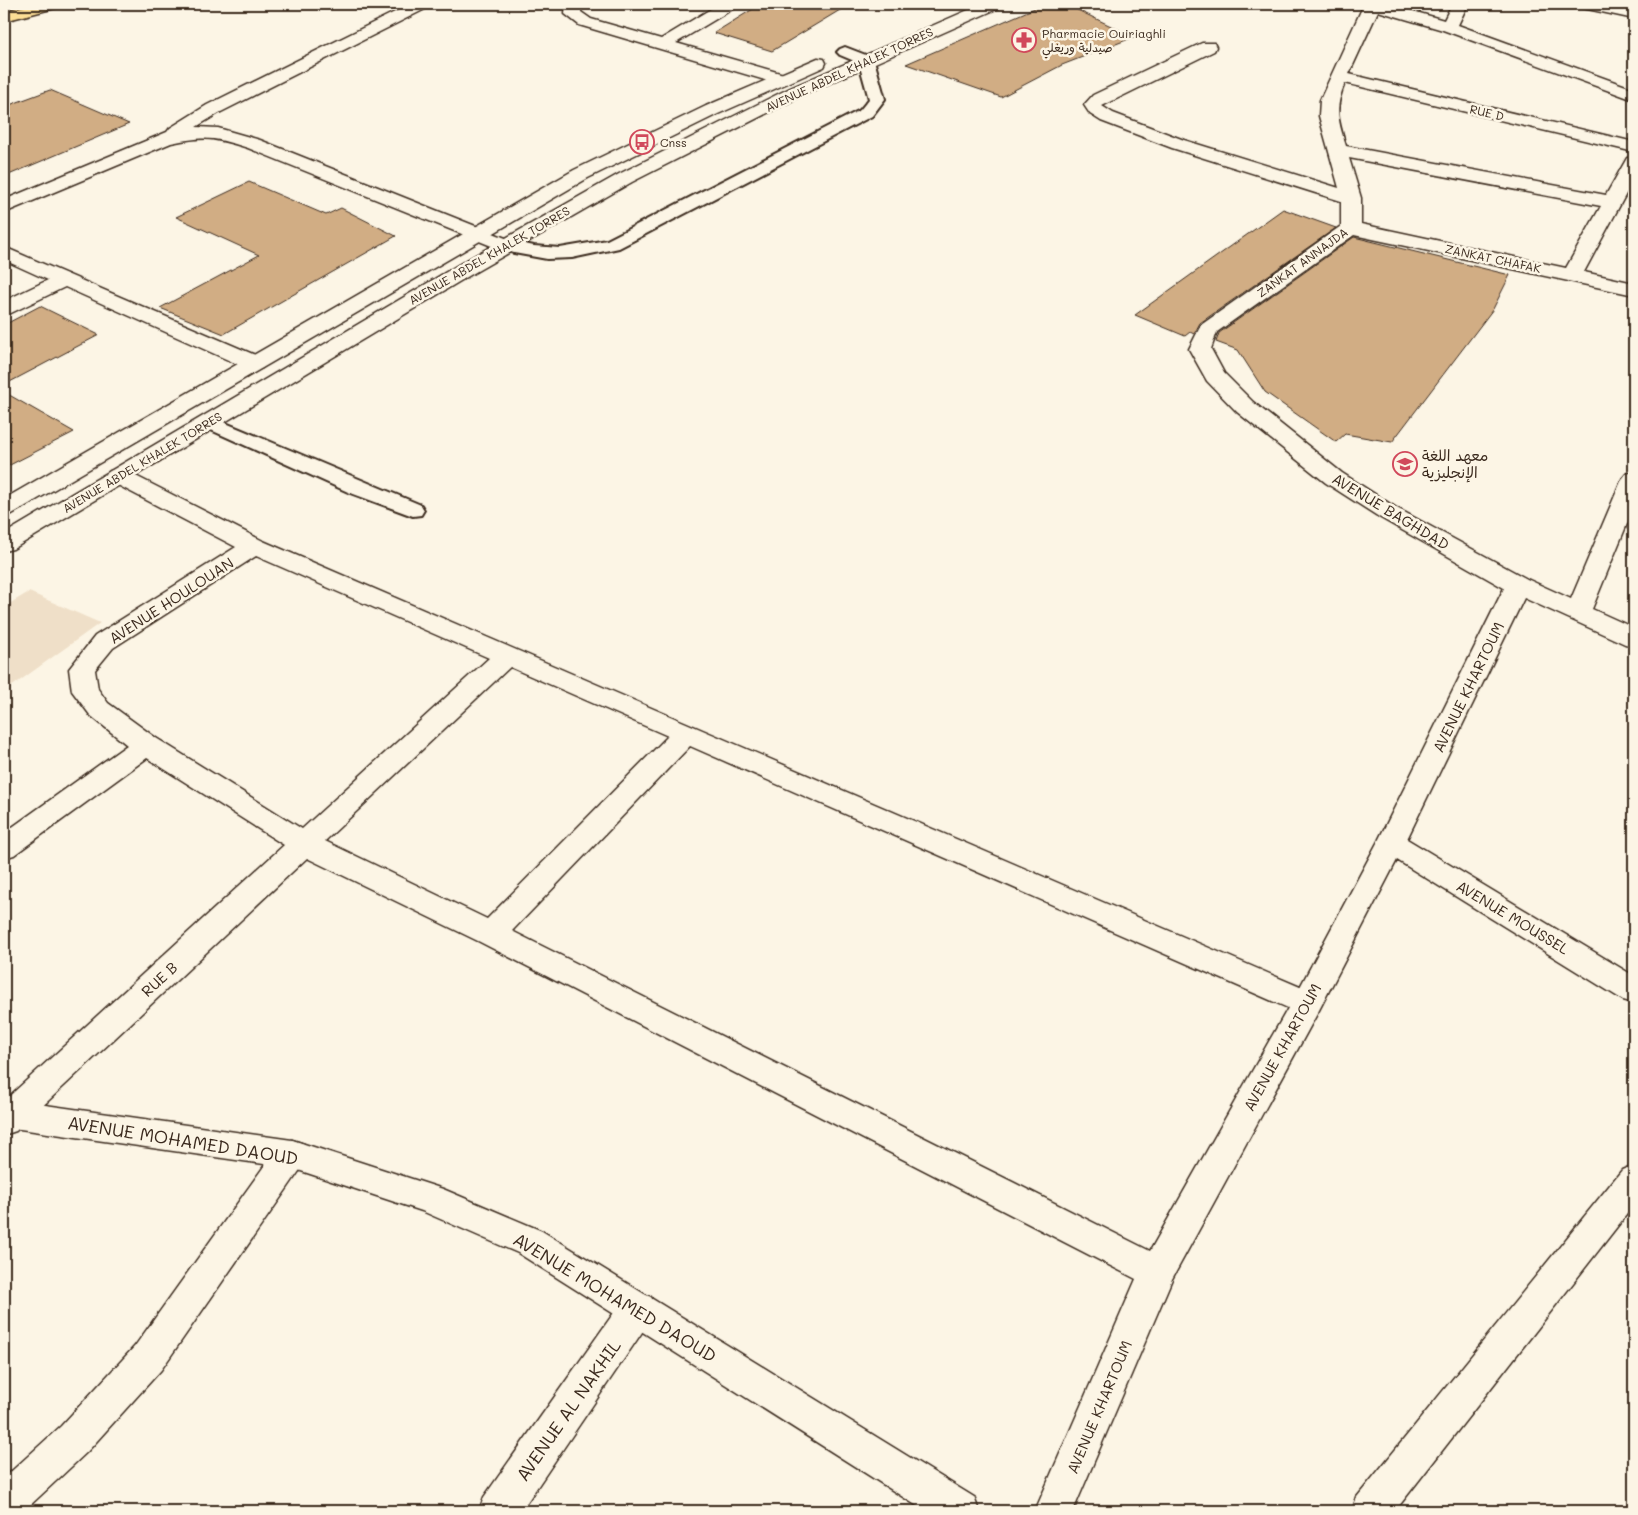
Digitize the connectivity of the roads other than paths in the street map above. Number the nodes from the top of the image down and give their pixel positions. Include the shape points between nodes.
1 (53, 4) edge
2 (423, 4) edge
3 (574, 4) edge
4 (730, 4) edge
5 (957, 4) edge
6 (995, 4) edge
7 (1372, 4) edge
8 (1460, 4) edge
9 (1584, 4) edge
10 (1634, 14) edge
11 (4, 16) edge
12 (1449, 27) junction
13 (662, 45) junction
14 (1208, 46) dead end
15 (845, 52) junction
16 (866, 60) junction
17 (1340, 77) junction
18 (781, 79) junction
19 (1634, 95) edge
20 (166, 138) junction
21 (1634, 147) edge
22 (1337, 150) junction
23 (1633, 168) edge
24 (1351, 198) junction
25 (1612, 202) junction
26 (4, 207) edge
27 (1351, 228) junction
28 (477, 233) junction
29 (506, 245) junction
30 (4, 253) edge
31 (1573, 274) junction
32 (64, 280) junction
33 (1634, 289) edge
34 (4, 309) edge
35 (1208, 329) joint
36 (254, 363) junction
37 (210, 422) junction
38 (118, 476) junction
39 (1634, 479) edge
40 (4, 509) edge
41 (413, 510) dead end
42 (4, 544) edge
43 (254, 546) junction
44 (1518, 585) junction
45 (1578, 612) junction
46 (1634, 638) edge
47 (508, 655) junction
48 (686, 734) junction
49 (146, 745) junction
50 (1391, 843) junction
51 (304, 844) junction
52 (4, 848) edge
53 (491, 934) junction
54 (1634, 991) edge
55 (1307, 1002) junction
56 (7, 1115) edge
57 (292, 1154) junction
58 (1634, 1180) edge
59 (1157, 1272) junction
60 (638, 1308) junction
61 (4, 1504) edge
62 (498, 1511) edge
63 (960, 1511) edge
64 (1054, 1511) edge
65 (1371, 1511) edge

1 - 11 highway
2 - 20 street via 213,109
3 - 13 street via 573,14 585,22
4 - 13 street
5 - 15 street, AVENUE ABDEL KHALEK TORRES
6 - 16 street, AVENUE ABDEL KHALEK TORRES
7 - 12 street
7 - 17 street, ZANKAT ANNAJDA
8 - 12 street
9 - 10 street
12 - 19 street
13 - 18 street
14 - 24 street via 1099,99 1093,105 1107,117 1178,144
15 - 16 lane
15 - 18 street, AVENUE ABDEL KHALEK TORRES
16 - 29 street, AVENUE ABDEL KHALEK TORRES via 682,148
16 - 29 lane via 877,99 866,113 613,244 562,255 528,252
17 - 21 street, RUE D
17 - 22 street, ZANKAT ANNAJDA via 1329,100 1328,116
18 - 28 street, AVENUE ABDEL KHALEK TORRES via 652,138
20 - 26 street
20 - 28 street via 200,132 218,133 254,144
22 - 24 street, ZANKAT ANNAJDA
22 - 25 street
23 - 25 street
24 - 27 street, ZANKAT ANNAJDA
25 - 31 street
27 - 31 street, ZANKAT CHAFAK
27 - 35 street, ZANKAT ANNAJDA
28 - 29 street
28 - 36 street, AVENUE ABDEL KHALEK TORRES
29 - 37 street, AVENUE ABDEL KHALEK TORRES
30 - 32 street
31 - 33 street, ZANKAT CHAFAK
32 - 34 street
32 - 36 street
35 - 44 street, AVENUE BAGHDAD via 1200,349 1215,376 1244,407 1334,478 1387,512
36 - 40 street, AVENUE ABDEL KHALEK TORRES
37 - 38 street, AVENUE ABDEL KHALEK TORRES
37 - 41 lane
38 - 42 street, AVENUE ABDEL KHALEK TORRES
38 - 43 street
39 - 45 street
43 - 47 street
43 - 49 street, AVENUE HOULOUAN via 104,642 82,669 85,691 99,709
44 - 45 street, AVENUE BAGHDAD
44 - 50 street, AVENUE KHARTOUM
45 - 46 street, AVENUE BAGHDAD
47 - 48 street
47 - 51 street, RUE B
48 - 53 street
48 - 55 street
49 - 51 street, AVENUE HOULOUAN
49 - 52 street
50 - 54 street, AVENUE MOUSSEL
50 - 55 street, AVENUE KHARTOUM
51 - 53 street, AVENUE HOULOUAN
51 - 56 street, RUE B
53 - 59 street, AVENUE HOULOUAN
55 - 59 street, AVENUE KHARTOUM
56 - 57 street, AVENUE MOHAMED DAOUD
57 - 60 street, AVENUE MOHAMED DAOUD via 431,1199 521,1238
57 - 61 street via 148,1358 74,1439
58 - 65 street
59 - 64 street, AVENUE KHARTOUM
60 - 62 street, AVENUE AL NAKHIL
60 - 63 street, AVENUE MOHAMED DAOUD

